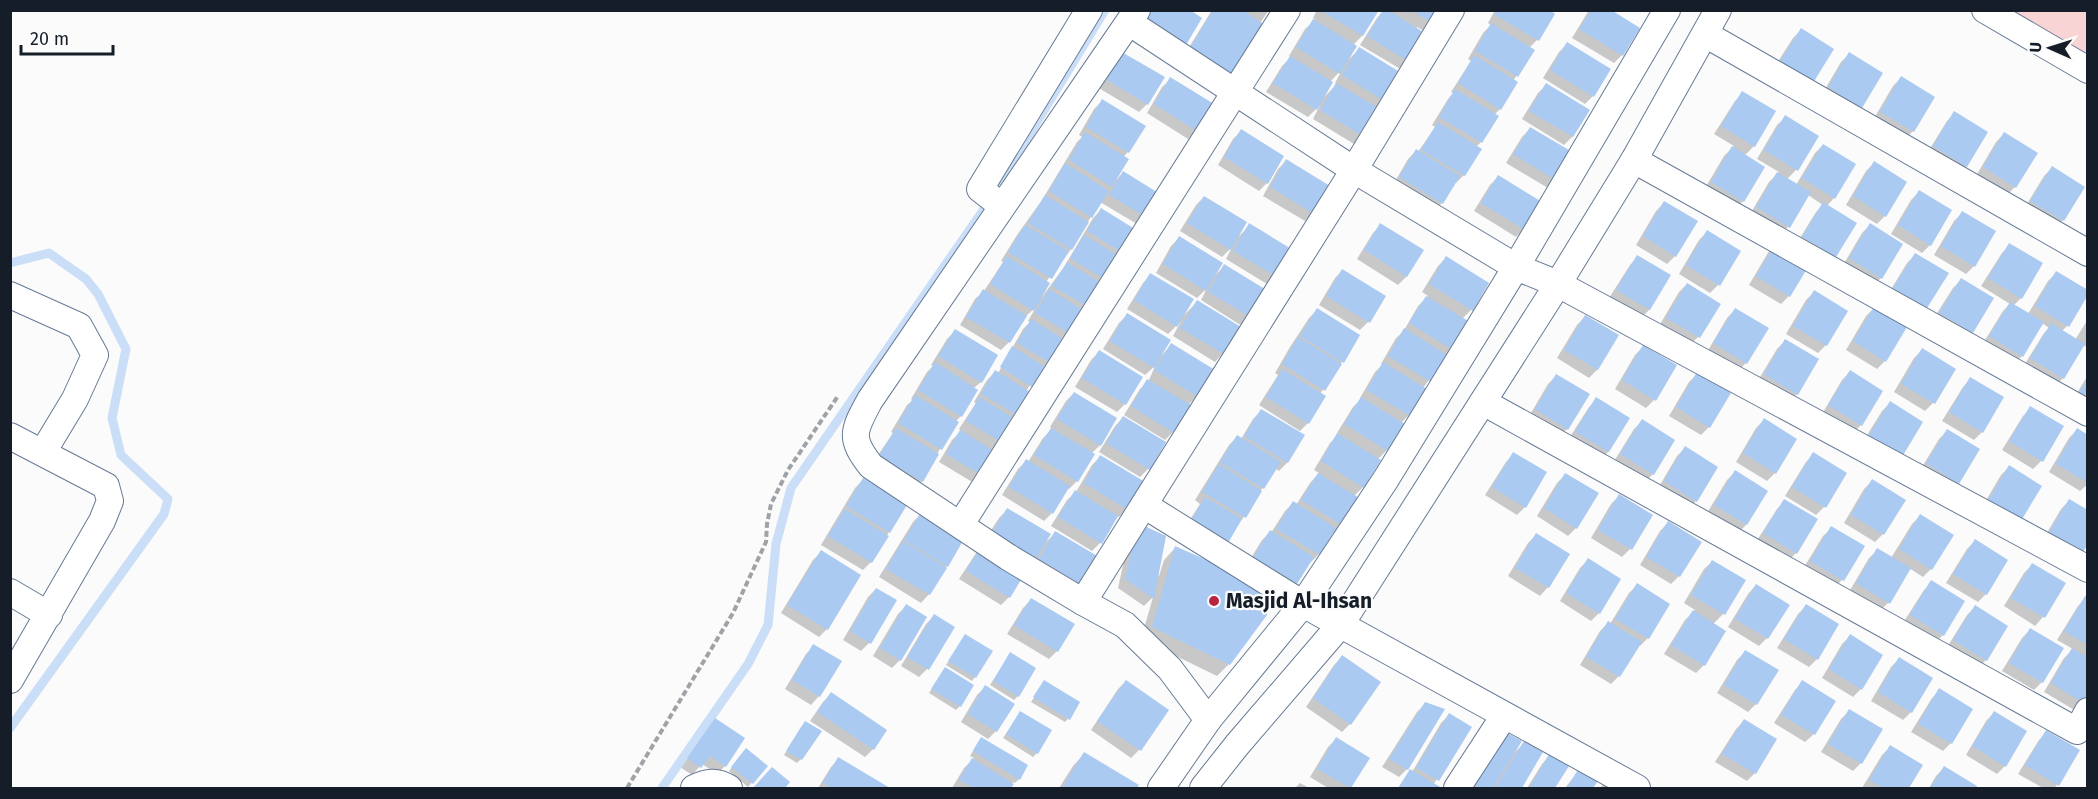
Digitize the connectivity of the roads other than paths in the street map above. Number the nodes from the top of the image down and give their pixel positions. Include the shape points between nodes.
1 (1089, 10) edge
2 (1287, 10) edge
3 (1451, 10) edge
4 (1667, 10) edge
5 (1718, 10) edge
6 (1984, 10) edge
7 (1133, 17) edge
8 (1705, 34) junction
9 (2088, 69) edge
10 (1236, 91) junction
11 (1634, 160) junction
12 (1354, 170) junction
13 (995, 201) junction
14 (2088, 253) edge
15 (1516, 267) junction
16 (1558, 284) junction
17 (10, 295) edge
18 (1483, 402) junction
19 (2088, 413) edge
20 (10, 436) edge
21 (43, 452) junction
22 (1386, 479) junction
23 (1418, 501) junction
24 (1144, 505) junction
25 (961, 524) junction
26 (2088, 569) edge
27 (10, 592) edge
28 (1083, 602) junction
29 (1303, 604) junction
30 (49, 615) junction
31 (1341, 624) junction
32 (10, 680) edge
33 (1504, 716) junction
34 (1208, 720) junction
35 (2084, 726) edge
36 (694, 789) edge
37 (729, 789) edge
38 (1161, 789) edge
39 (1203, 789) edge
40 (1457, 789) edge
41 (1637, 789) edge

1 - 13 street via 980,189
2 - 10 street
3 - 12 street
4 - 15 street
5 - 8 street
6 - 9 street
7 - 10 street
7 - 13 street
8 - 11 street
8 - 14 street
10 - 12 street
10 - 25 street
11 - 16 street
11 - 19 street
12 - 15 street
12 - 24 street
13 - 25 street via 857,425 858,450 871,466
15 - 16 street
15 - 22 street
16 - 18 street
16 - 26 street
17 - 21 street via 79,326 95,355 75,399
18 - 23 street
18 - 35 street
20 - 21 street
21 - 30 street via 106,486 110,501
22 - 23 street
22 - 29 street
23 - 31 street
24 - 28 street
24 - 29 street
25 - 28 street
27 - 30 street
28 - 34 street via 1125,625 1170,669
29 - 31 street
29 - 34 street
30 - 32 street
31 - 33 street
31 - 39 street
33 - 40 street
33 - 41 street
34 - 38 street
36 - 37 street via 712,782

